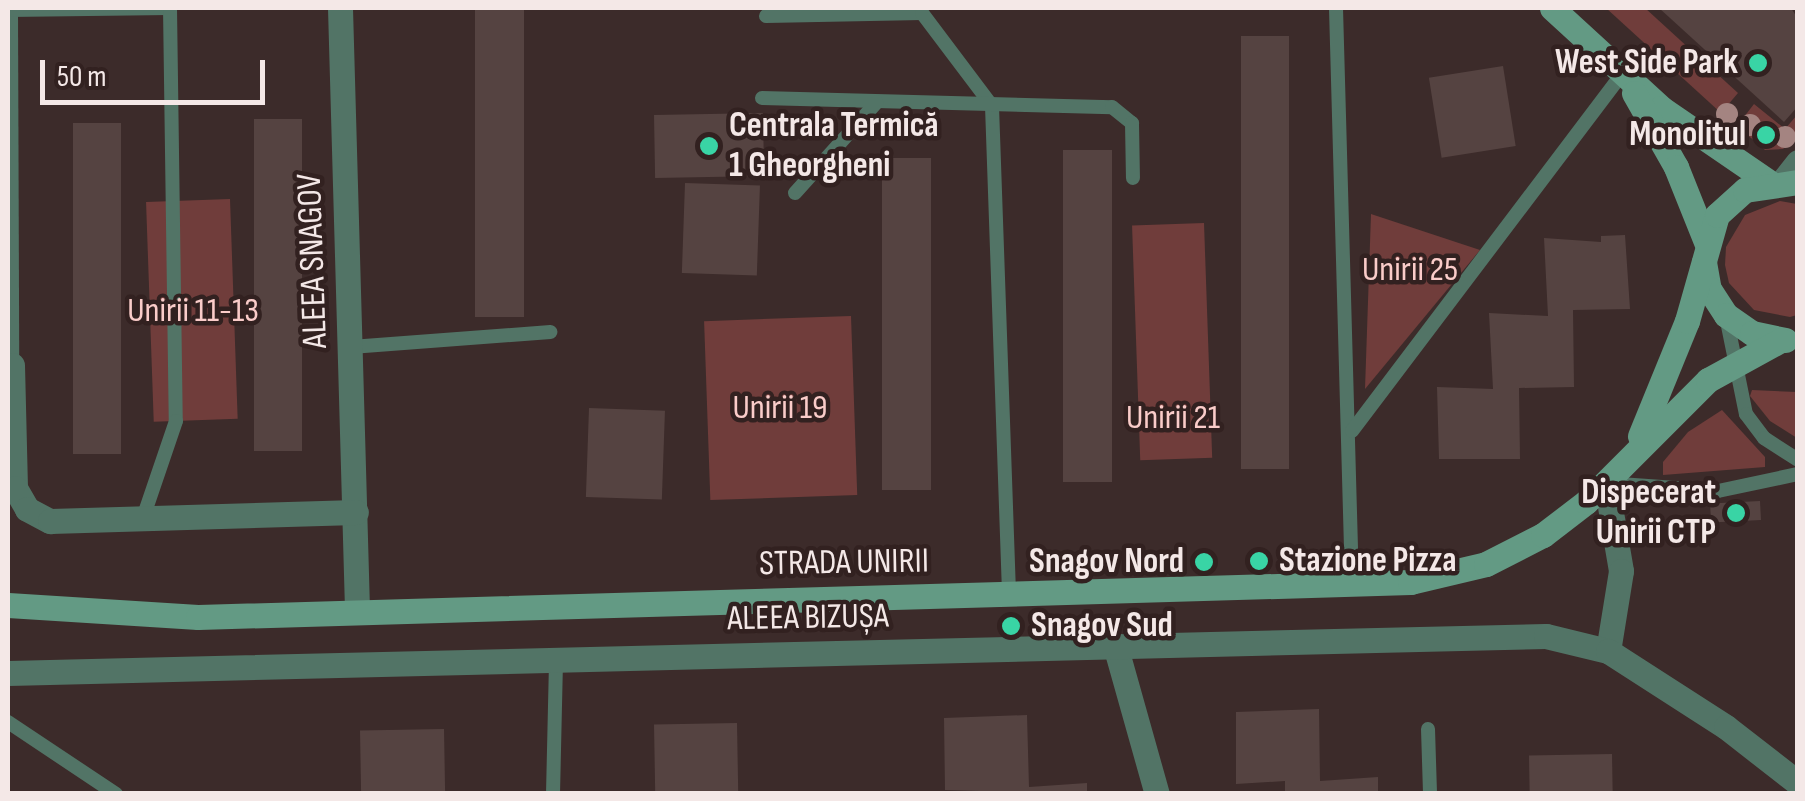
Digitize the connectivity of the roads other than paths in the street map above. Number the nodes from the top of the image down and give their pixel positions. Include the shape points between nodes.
1 (340, 8) edge
2 (1336, 8) edge
3 (1552, 8) edge
4 (9, 10) edge
5 (766, 16) dead end
6 (1624, 78) junction
7 (762, 98) dead end
8 (878, 102) junction
9 (992, 106) junction
10 (1787, 177) edge
11 (1132, 178) dead end
12 (795, 193) dead end
13 (1705, 250) junction
14 (1726, 316) junction
15 (550, 332) dead end
16 (1789, 339) edge
17 (351, 347) junction
18 (1732, 364) junction
19 (12, 365) joint
20 (1351, 432) junction
21 (1636, 446) junction
22 (1798, 460) edge
23 (1798, 474) edge
24 (1606, 483) junction
25 (356, 512) junction
26 (144, 518) junction
27 (1352, 583) junction
28 (1008, 593) junction
29 (8, 605) edge
30 (357, 610) junction
31 (1115, 645) junction
32 (1608, 651) junction
33 (556, 659) junction
34 (8, 673) edge
35 (8, 722) edge
36 (1428, 729) dead end
37 (1798, 783) edge
38 (116, 794) edge
39 (553, 794) edge
40 (1157, 794) edge
41 (1430, 794) edge

1 - 17 street, ALEEA SNAGOV
2 - 20 lane
3 - 6 main road
4 - 19 lane
4 - 26 lane via 170,8 176,421
5 - 9 lane via 922,14
6 - 10 main road
6 - 13 main road via 1676,168
6 - 20 lane
7 - 8 lane
8 - 9 lane
8 - 12 lane
9 - 11 lane via 1112,107 1132,123
9 - 28 lane
10 - 13 main road, STRADA UNIRII via 1734,197
13 - 14 main road via 1709,288
13 - 21 main road, STRADA UNIRII via 1687,321
14 - 16 main road, STRADA UNIRII via 1752,334
14 - 18 lane
15 - 17 lane
16 - 18 main road, STRADA UNIRII
17 - 25 street, ALEEA SNAGOV
18 - 21 main road, STRADA UNIRII
18 - 22 lane via 1746,414 1764,438
19 - 26 street via 15,488 27,509 50,521
20 - 27 lane
21 - 24 main road, STRADA UNIRII
23 - 24 lane via 1718,491
24 - 27 main road, STRADA UNIRII via 1544,535 1486,564 1410,582
24 - 32 street via 1622,570
25 - 26 street
25 - 30 street, ALEEA SNAGOV
27 - 28 main road, STRADA UNIRII
28 - 30 main road, STRADA UNIRII
29 - 30 main road, STRADA UNIRII via 198,617
31 - 32 street, ALEEA BIZUȘA via 1485,634 1546,636
31 - 33 street, ALEEA BIZUȘA
31 - 40 street
32 - 37 street, ALEEA BIZUȘA
33 - 34 street, ALEEA BIZUȘA
33 - 39 lane
35 - 38 lane
36 - 41 lane

